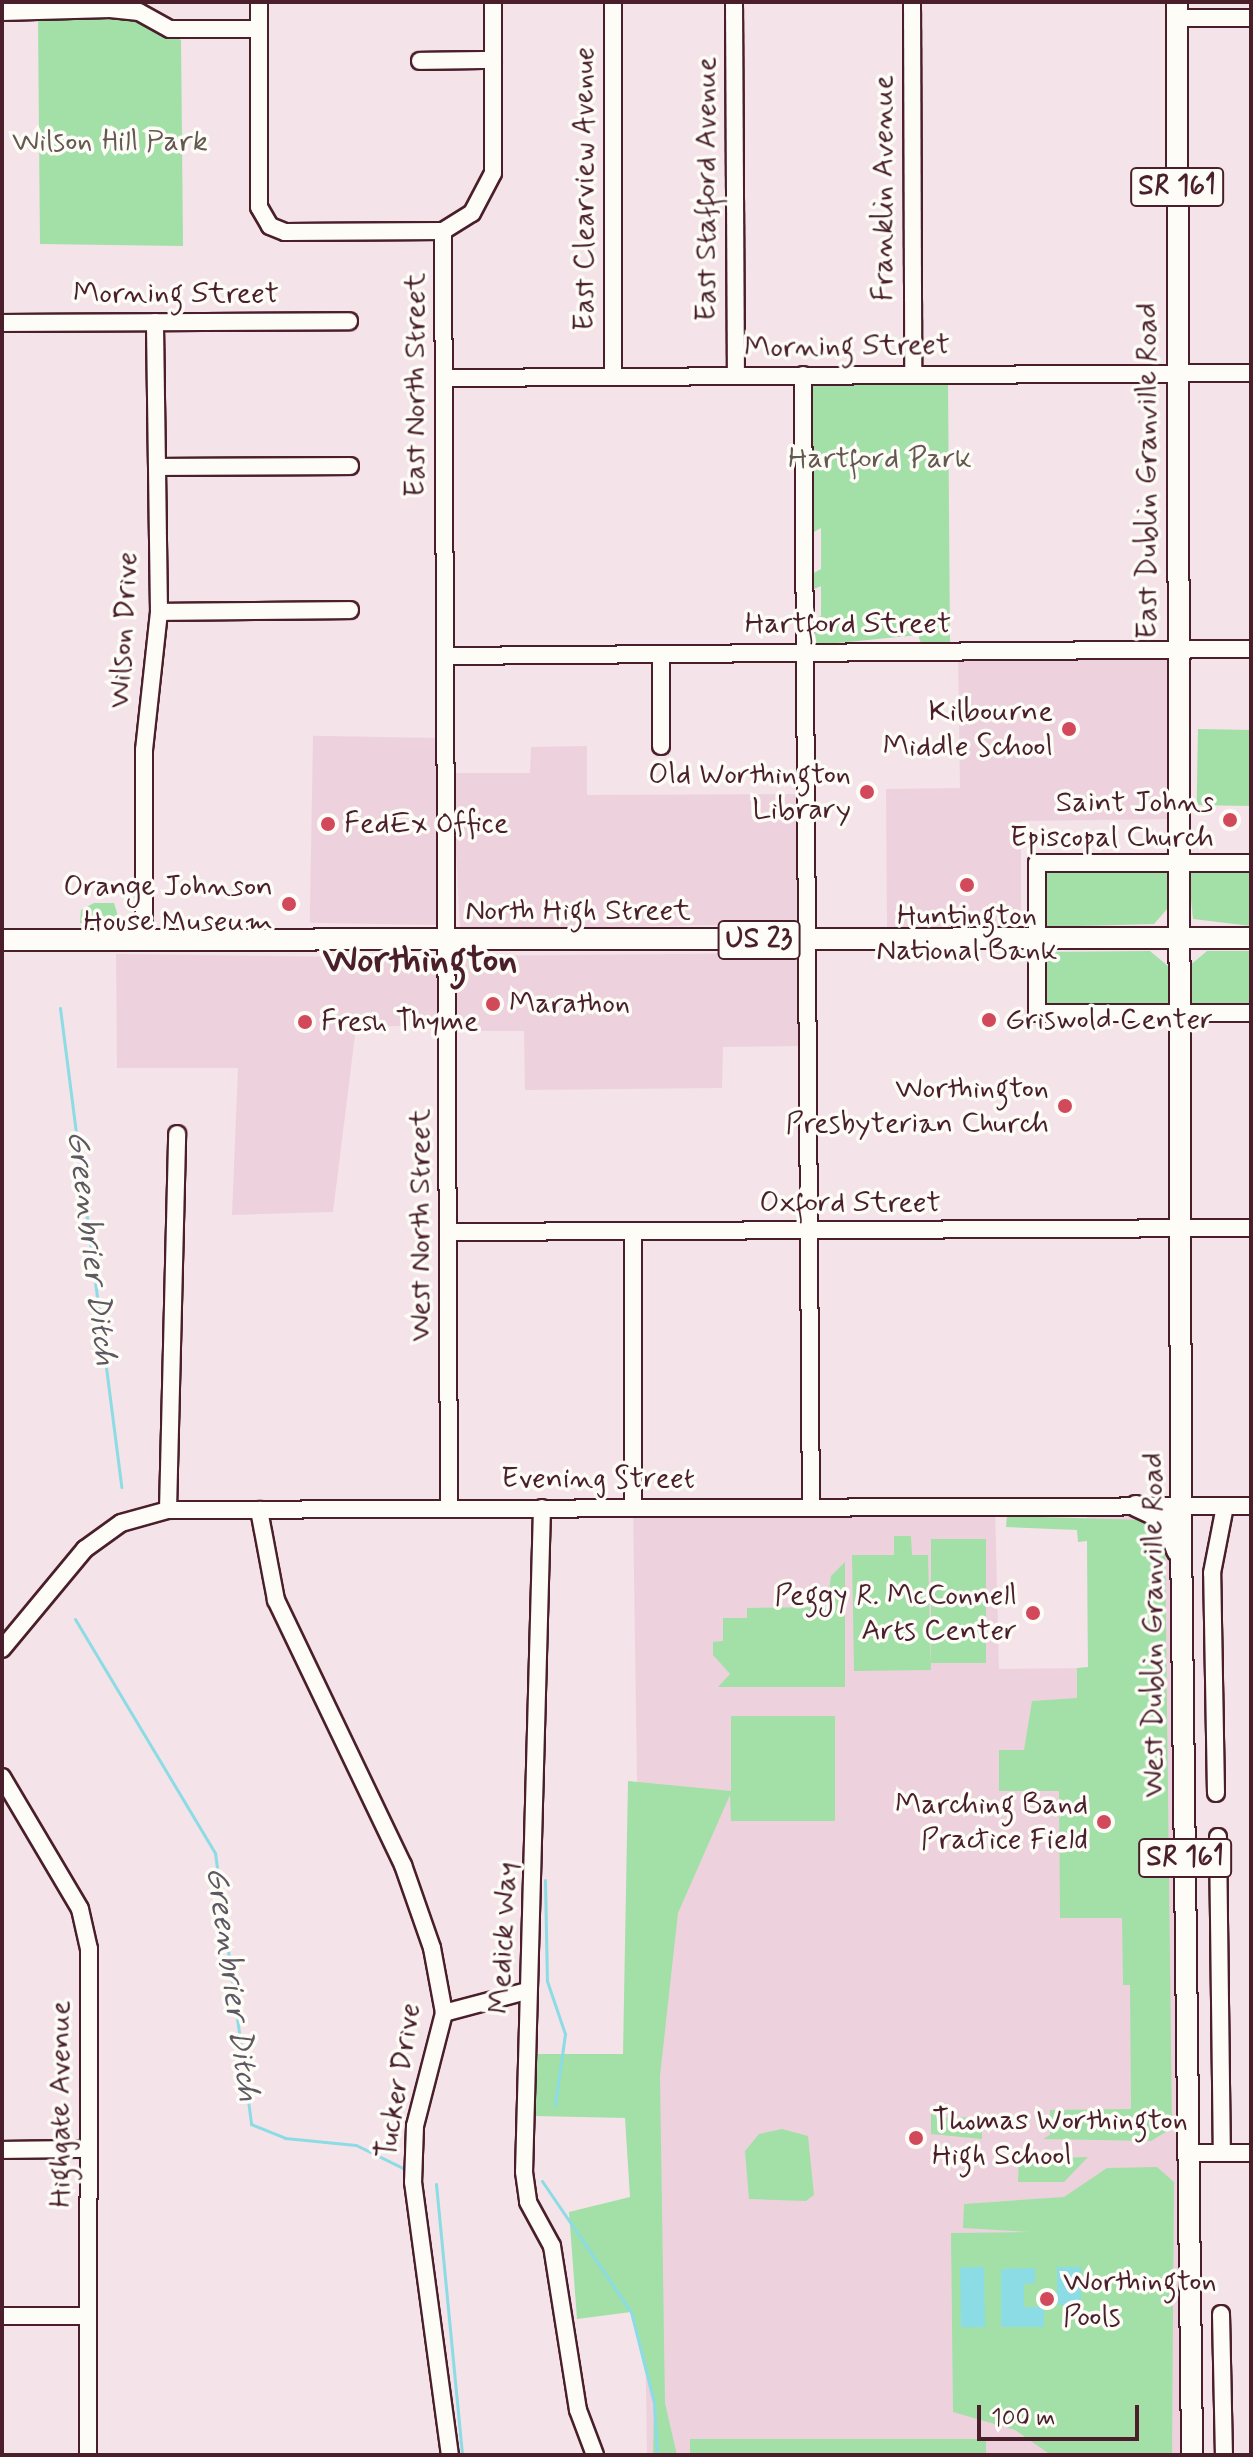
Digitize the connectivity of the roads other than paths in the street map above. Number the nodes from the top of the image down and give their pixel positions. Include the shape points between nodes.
1 (259, 2) edge
2 (493, 2) edge
3 (613, 2) edge
4 (734, 2) edge
5 (912, 2) edge
6 (110, 6) edge
7 (1177, 10) edge
8 (2, 12) edge
9 (1251, 18) edge
10 (259, 29) junction
11 (493, 60) junction
12 (420, 61) dead end
13 (443, 231) junction
14 (349, 321) dead end
15 (155, 322) junction
16 (2, 323) edge
17 (1177, 373) junction
18 (1251, 373) edge
19 (913, 374) junction
20 (803, 375) junction
21 (736, 376) junction
22 (613, 377) junction
23 (444, 378) junction
24 (350, 466) dead end
25 (157, 467) junction
26 (350, 610) dead end
27 (159, 612) junction
28 (1251, 649) edge
29 (1178, 650) junction
30 (804, 653) junction
31 (661, 654) junction
32 (446, 656) junction
33 (661, 746) dead end
34 (1179, 863) junction
35 (1251, 863) edge
36 (1251, 938) edge
37 (1037, 939) junction
38 (1179, 939) junction
39 (2, 940) edge
40 (144, 940) junction
41 (807, 940) junction
42 (448, 941) junction
43 (1179, 1013) junction
44 (1251, 1013) edge
45 (177, 1134) dead end
46 (1182, 1228) junction
47 (1251, 1228) edge
48 (810, 1231) junction
49 (449, 1232) junction
50 (633, 1232) junction
51 (1136, 1506) junction
52 (1225, 1506) junction
53 (1251, 1506) edge
54 (633, 1507) junction
55 (811, 1507) junction
56 (1184, 1507) junction
57 (449, 1508) junction
58 (542, 1508) junction
59 (168, 1510) junction
60 (259, 1510) junction
61 (1181, 1563) junction
62 (2, 1649) edge
63 (2, 1777) edge
64 (1216, 1793) dead end
65 (1218, 1837) dead end
66 (523, 1992) junction
67 (444, 2013) junction
68 (88, 2149) junction
69 (2, 2150) edge
70 (1222, 2152) junction
71 (1189, 2153) junction
72 (1251, 2153) edge
73 (1221, 2314) dead end
74 (2, 2316) edge
75 (88, 2316) junction
76 (88, 2455) edge
77 (450, 2455) edge
78 (595, 2455) edge
79 (1192, 2455) edge
80 (1224, 2455) edge

1 - 10 street, East North Street
2 - 11 street
3 - 22 street, East Clearview Avenue
4 - 21 street, East Stafford Avenue
5 - 19 street, Franklin Avenue
6 - 8 street
6 - 10 street via 139,12 170,29
7 - 9 street
7 - 17 main road, East Dublin Granville Road / SR 161
10 - 13 street, East North Street via 264,220 285,232
11 - 12 street
11 - 13 street via 489,189 472,213
13 - 23 street, East North Street
14 - 15 street, Morning Street
15 - 16 street, Morning Street
15 - 25 street, Wilson Drive
17 - 18 street, Morning Street
17 - 19 street, Morning Street
17 - 29 main road, East Dublin Granville Road / SR 161
19 - 20 street, Morning Street
20 - 21 street, Morning Street
20 - 30 street
21 - 22 street, Morning Street
22 - 23 street, Morning Street
23 - 32 street, East North Street
24 - 25 street
25 - 27 street, Wilson Drive
26 - 27 street
27 - 40 street, Wilson Drive via 144,750
28 - 29 street, Hartford Street
29 - 30 street, Hartford Street
29 - 34 main road, East Dublin Granville Road / SR 161
30 - 31 street, Hartford Street
30 - 41 street
31 - 32 street, Hartford Street
31 - 33 street
32 - 42 street, East North Street
34 - 35 street
34 - 37 street via 1037,863
34 - 38 main road, East Dublin Granville Road / SR 161
36 - 38 main road, North High Street / US 23
37 - 38 main road, North High Street / US 23
37 - 41 main road, North High Street / US 23
37 - 43 street via 1037,1013
38 - 43 main road, West Dublin Granville Road / SR 161
39 - 40 main road, North High Street / US 23
40 - 42 main road, North High Street / US 23
41 - 42 main road, North High Street / US 23
41 - 48 street
42 - 49 street, West North Street
43 - 44 street
43 - 46 main road, West Dublin Granville Road / SR 161
45 - 59 street
46 - 47 street, Oxford Street
46 - 48 street, Oxford Street
46 - 56 main road, West Dublin Granville Road / SR 161
48 - 50 street, Oxford Street
48 - 55 street
49 - 50 street, Oxford Street
49 - 57 street, West North Street
50 - 54 street
51 - 55 street, Evening Street
51 - 56 street, Evening Street
51 - 61 main road via 1166,1520
52 - 53 street, Evening Street
52 - 56 street, Evening Street
52 - 64 street via 1212,1573
54 - 55 street, Evening Street
54 - 58 street, Evening Street
56 - 61 main road, West Dublin Granville Road / SR 161
57 - 58 street, Evening Street
57 - 60 street, Evening Street
58 - 66 street, Medick Way via 536,1925
59 - 60 street, Evening Street
59 - 62 street, Evening Street via 121,1523 93,1542
60 - 67 street, Tucker Drive via 276,1600 403,1865
61 - 71 main road, West Dublin Granville Road / SR 161
63 - 68 street, Highgate Avenue via 86,1929
65 - 70 street
66 - 67 street
66 - 78 street, Medick Way via 525,2188 552,2246 573,2387
67 - 77 street, Tucker Drive via 415,2126 413,2182
68 - 69 street
68 - 75 street, Highgate Avenue
70 - 71 street
70 - 72 street
71 - 79 main road, West Dublin Granville Road / SR 161
73 - 80 street
74 - 75 street
75 - 76 street, Highgate Avenue

